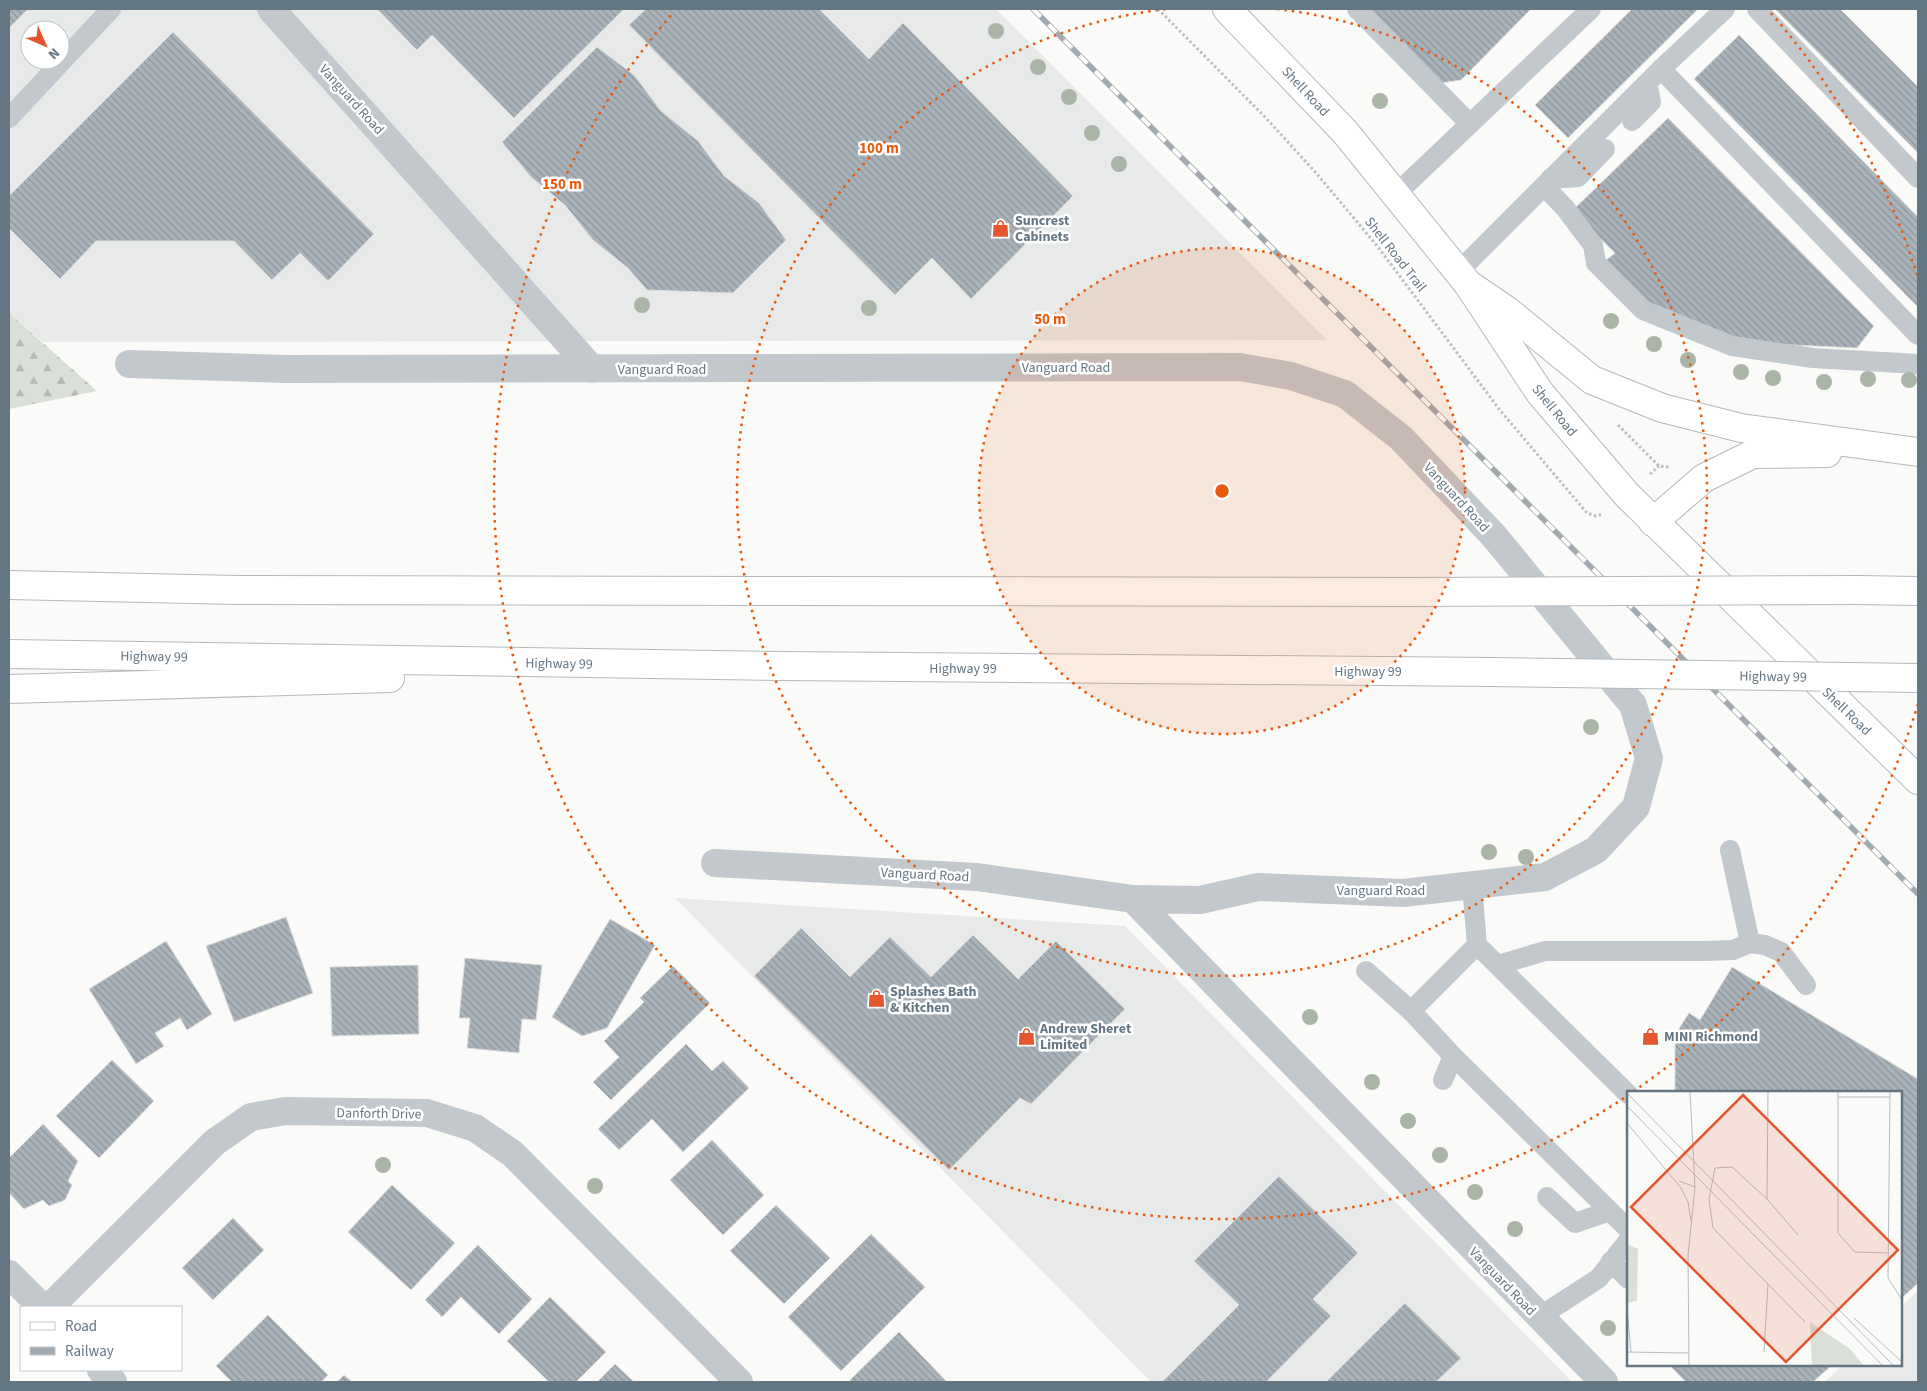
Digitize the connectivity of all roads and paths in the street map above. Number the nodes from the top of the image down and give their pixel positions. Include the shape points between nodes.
1 (112, 9) edge
2 (271, 9) edge
3 (1158, 9) edge
4 (1227, 9) edge
5 (1357, 9) edge
6 (1591, 9) edge
7 (1725, 9) edge
8 (1756, 9) edge
9 (1654, 76) junction
10 (9, 118) edge
11 (1632, 121) dead end
12 (1470, 124) junction
13 (1605, 149) dead end
14 (1918, 178) edge
15 (1547, 183) junction
16 (1395, 195) junction
17 (1463, 278) junction
18 (1918, 335) edge
19 (130, 364) dead end
20 (1918, 364) edge
21 (592, 369) junction
22 (1612, 418) dead end
23 (1918, 452) edge
24 (1649, 475) dead end
25 (1607, 513) dead end
26 (1653, 522) junction
27 (9, 576) edge
28 (9, 585) edge
29 (238, 590) junction
30 (1918, 591) edge
31 (9, 654) edge
32 (783, 666) junction
33 (1918, 678) edge
34 (9, 689) edge
35 (1918, 780) edge
36 (1730, 850) dead end
37 (715, 863) dead end
38 (1472, 885) junction
39 (1133, 899) junction
40 (1750, 943) junction
41 (1477, 945) junction
42 (1498, 965) junction
43 (1366, 970) dead end
44 (1806, 985) dead end
45 (1411, 1011) junction
46 (1453, 1056) junction
47 (1443, 1080) dead end
48 (1627, 1093) edge
49 (1547, 1197) dead end
50 (1610, 1211) junction
51 (1627, 1229) edge
52 (1627, 1242) edge
53 (1610, 1261) junction
54 (9, 1274) edge
55 (1627, 1278) edge
56 (41, 1306) edge
57 (51, 1306) edge
58 (1538, 1317) junction
59 (103, 1371) edge
60 (113, 1382) edge
61 (739, 1382) edge
62 (1604, 1382) edge

1 - 10 lane
2 - 21 street, Vanguard Road
3 - 25 path, Shell Road Trail via 1317,174 1378,247 1499,409 1587,512 1596,516
4 - 16 main road, Shell Road via 1344,132
5 - 12 lane
6 - 12 lane
7 - 9 lane
8 - 14 lane
9 - 11 lane via 1651,102
9 - 15 lane
9 - 18 lane
12 - 16 lane
13 - 15 lane via 1578,177
15 - 17 lane
15 - 20 lane via 1593,245 1596,263 1642,310 1732,346 1813,358
16 - 17 main road, Shell Road
17 - 23 main road via 1592,380 1662,408 1741,428
17 - 26 main road, Shell Road via 1540,393
19 - 21 street, Vanguard Road via 285,369
21 - 38 street, Vanguard Road via 1240,367 1291,376 1345,394 1401,438 1494,536 1633,704 1649,758 1636,807 1596,850 1545,877
22 - 24 path via 1659,466
23 - 26 main road via 1753,454 1704,478
26 - 35 main road, Shell Road
27 - 29 main road
28 - 29 main road
29 - 30 main road, bridge
31 - 32 main road, Highway 99
32 - 33 main road, Highway 99, bridge
32 - 34 main road
36 - 40 lane
37 - 39 street, Vanguard Road via 977,877
38 - 39 street, Vanguard Road via 1403,893 1258,888 1200,900
38 - 41 lane
39 - 58 street, Vanguard Road
40 - 42 lane via 1733,950 1545,951
40 - 44 lane via 1781,952
41 - 42 lane
41 - 45 lane
42 - 48 lane
43 - 45 lane
45 - 46 lane
46 - 47 lane
46 - 50 lane
49 - 50 lane via 1574,1223
50 - 51 lane
52 - 53 lane
53 - 55 lane
53 - 58 lane via 1599,1278
54 - 56 street
57 - 61 street, Danforth Drive via 215,1142 251,1117 285,1111 427,1113 475,1128 513,1154
58 - 62 street, Vanguard Road
59 - 60 street

